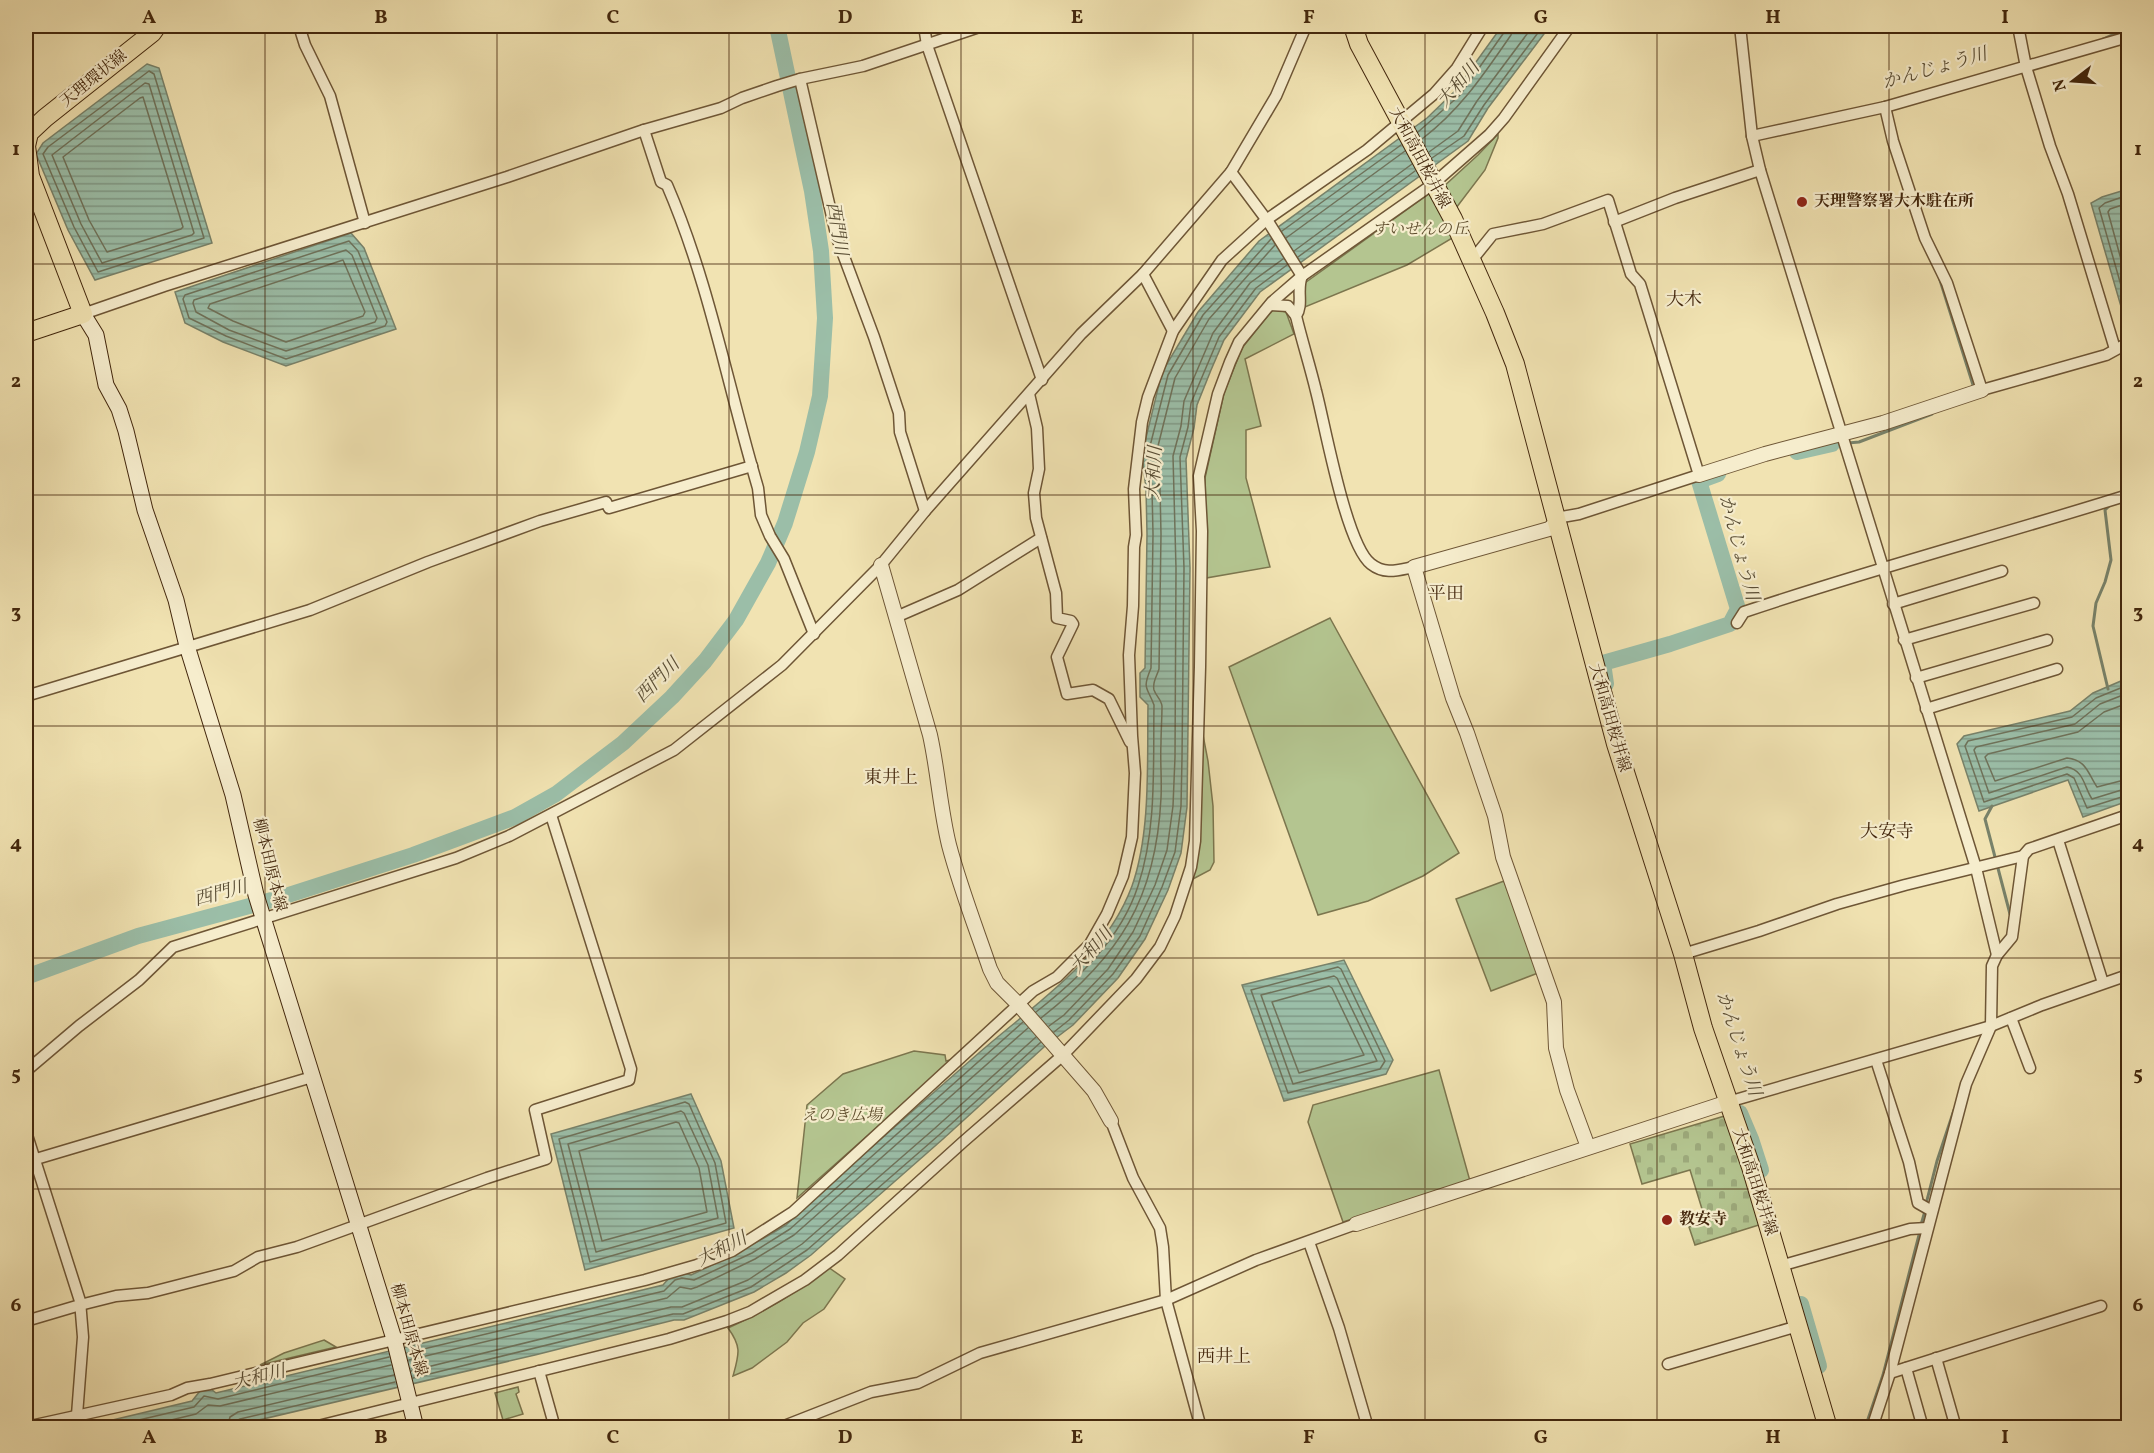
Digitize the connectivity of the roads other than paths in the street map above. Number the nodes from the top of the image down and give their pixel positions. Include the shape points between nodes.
1 (158, 26) edge
2 (299, 26) edge
3 (924, 26) edge
4 (982, 26) edge
5 (1306, 26) edge
6 (1353, 26) edge
7 (1483, 26) edge
8 (1570, 26) edge
9 (1740, 26) edge
10 (2018, 26) edge
11 (2128, 37) edge
12 (927, 45) junction
13 (2026, 67) junction
14 (798, 80) junction
15 (1885, 107) junction
16 (1402, 125) junction
17 (644, 130) junction
18 (27, 133) edge
19 (1752, 136) junction
20 (1760, 170) junction
21 (1231, 172) junction
22 (1432, 182) junction
23 (1268, 222) junction
24 (1614, 222) junction
25 (365, 223) junction
26 (1472, 260) junction
27 (1143, 274) junction
28 (1301, 274) junction
29 (1270, 305) junction
30 (83, 314) junction
31 (1296, 316) junction
32 (1173, 332) junction
33 (26, 333) edge
34 (2128, 343) edge
35 (2115, 349) junction
36 (1042, 380) junction
37 (1982, 390) junction
38 (1029, 394) junction
39 (1840, 435) junction
40 (752, 466) junction
41 (1699, 475) junction
42 (2128, 495) edge
43 (925, 512) junction
44 (1556, 520) junction
45 (1041, 538) junction
46 (881, 565) junction
47 (1414, 567) junction
48 (1884, 568) junction
49 (2002, 571) dead end
50 (2034, 603) dead end
51 (1893, 604) junction
52 (896, 618) junction
53 (1737, 623) dead end
54 (814, 634) junction
55 (1904, 640) junction
56 (2047, 640) dead end
57 (187, 646) junction
58 (2057, 669) dead end
59 (1916, 678) junction
60 (26, 696) edge
61 (1926, 709) junction
62 (1133, 749) junction
63 (551, 815) junction
64 (2128, 815) edge
65 (2058, 840) junction
66 (2022, 856) junction
67 (1976, 868) junction
68 (262, 915) junction
69 (1687, 952) junction
70 (1997, 954) junction
71 (2128, 975) edge
72 (2103, 983) junction
73 (1020, 1006) junction
74 (2011, 1017) junction
75 (1990, 1026) junction
76 (1061, 1053) junction
77 (1876, 1060) junction
78 (2030, 1068) dead end
79 (26, 1071) edge
80 (312, 1077) junction
81 (1732, 1100) junction
82 (1111, 1121) joint
83 (26, 1132) edge
84 (1588, 1147) junction
85 (29, 1161) edge
86 (1932, 1211) junction
87 (1356, 1224) joint
88 (359, 1226) junction
89 (1927, 1228) junction
90 (1309, 1242) junction
91 (1785, 1265) junction
92 (1166, 1300) junction
93 (80, 1305) junction
94 (2101, 1306) dead end
95 (26, 1321) edge
96 (1798, 1326) junction
97 (394, 1341) junction
98 (1935, 1359) junction
99 (1668, 1364) dead end
100 (1906, 1368) junction
101 (539, 1371) junction
102 (1890, 1373) junction
103 (410, 1402) junction
104 (77, 1422) edge
105 (26, 1427) edge
106 (310, 1428) edge
107 (416, 1428) edge
108 (555, 1428) edge
109 (779, 1428) edge
110 (1202, 1428) edge
111 (1368, 1428) edge
112 (1828, 1428) edge
113 (1872, 1428) edge
114 (1923, 1428) edge
115 (1956, 1428) edge

1 - 18 main road, 天理環状線
2 - 25 street via 330,96
3 - 12 street
4 - 12 street
5 - 21 street via 1276,96
6 - 16 main road, 大和高田桜井線
7 - 16 street via 1457,68
8 - 22 street via 1489,135
9 - 19 street
10 - 13 street
11 - 13 street
12 - 14 street via 863,66
12 - 36 street
13 - 15 street
13 - 35 street
14 - 17 street
14 - 43 street via 837,238 899,413 900,432
15 - 19 street
15 - 37 street via 1925,238 1947,283
16 - 22 main road, 大和高田桜井線
16 - 23 street
17 - 25 street
17 - 40 street via 662,182 668,185 684,224
18 - 30 main road, 天理環状線 via 30,176
19 - 20 street
20 - 24 street
20 - 39 street
21 - 23 street
21 - 27 street
22 - 26 main road, 大和高田桜井線
22 - 28 street
23 - 28 street
23 - 32 street via 1222,260
24 - 26 street via 1608,200 1543,224 1493,234
24 - 41 street via 1631,274 1640,284
25 - 30 street
26 - 44 main road, 大和高田桜井線 via 1515,364
27 - 32 street
27 - 36 street via 1081,334
28 - 29 street
28 - 31 street via 1300,309
29 - 31 street via 1288,306
29 - 76 street via 1239,342 1230,362 1218,394 1199,476 1200,667 1191,867 1160,947 1136,979
30 - 33 main road
30 - 57 main road, 柳本田原本線 via 96,335 106,385 126,431 145,510 176,600
31 - 47 street via 1354,539 1370,563 1382,570
32 - 62 street via 1142,422 1134,489 1136,535 1129,655
34 - 35 street
35 - 37 street via 2106,355
36 - 38 street
37 - 39 street
38 - 43 street
38 - 45 street via 1037,428 1039,469 1034,493
39 - 41 street
39 - 48 street
40 - 54 street via 761,515
40 - 57 street via 609,508 606,502 540,521 331,603
41 - 44 street
42 - 48 street
43 - 46 street
44 - 47 street via 1549,529
44 - 69 main road, 大和高田桜井線 via 1616,744
45 - 52 street via 958,590
45 - 62 street via 1056,593 1057,618 1073,624 1057,657 1067,694 1093,690 1109,699
46 - 52 street
46 - 54 street
47 - 84 street via 1494,816 1503,857 1554,1002 1556,1048
48 - 51 street
48 - 53 street via 1744,612
49 - 51 street
50 - 55 street
51 - 55 street
52 - 73 street via 930,735 950,847 990,969 997,983
54 - 63 street via 783,665 674,750
55 - 59 street
56 - 59 street
57 - 60 street
57 - 68 main road, 柳本田原本線 via 233,795
58 - 61 street
59 - 61 street
61 - 67 street
62 - 73 street via 1132,837 1123,876 1107,914 1090,944
63 - 68 street via 456,858
63 - 88 street via 631,1069 629,1080 534,1110 546,1160
64 - 65 street
65 - 66 street via 2030,849
65 - 72 street
66 - 67 street
66 - 70 street via 2012,937
67 - 69 street via 1837,904
67 - 70 street
68 - 79 street via 173,947 139,981
68 - 80 main road, 柳本田原本線
69 - 81 main road, 大和高田桜井線 via 1703,1028
70 - 75 street via 1992,966
71 - 72 street
72 - 74 street
73 - 76 street
73 - 97 street via 793,1212 732,1251 645,1280
74 - 75 street
74 - 78 street
75 - 77 street
75 - 86 street via 1966,1084
76 - 82 street via 1094,1091
76 - 101 street via 838,1255 805,1280 728,1321
77 - 81 street
77 - 86 street via 1918,1203
80 - 85 street
80 - 88 main road, 柳本田原本線
81 - 84 street
81 - 91 main road, 大和高田桜井線 via 1750,1167
82 - 92 street via 1133,1178 1160,1228
83 - 85 street
84 - 87 street
85 - 93 street
86 - 89 street
87 - 90 street
88 - 93 street via 258,1257 234,1271
88 - 97 main road, 柳本田原本線
89 - 91 street via 1910,1229
89 - 102 street
90 - 92 street via 1256,1260
90 - 111 street via 1340,1328
91 - 96 main road, 大和高田桜井線
92 - 109 street via 980,1353 918,1383 871,1392
92 - 110 street
93 - 95 street
93 - 104 street via 83,1337
94 - 98 street
96 - 99 street
96 - 112 main road, 大和高田桜井線
97 - 103 main road, 柳本田原本線
97 - 104 street via 187,1388
98 - 100 street
98 - 115 street
100 - 102 street
100 - 114 street
101 - 103 street
101 - 108 street
102 - 113 street
103 - 106 street
103 - 107 main road, 柳本田原本線
104 - 105 street

